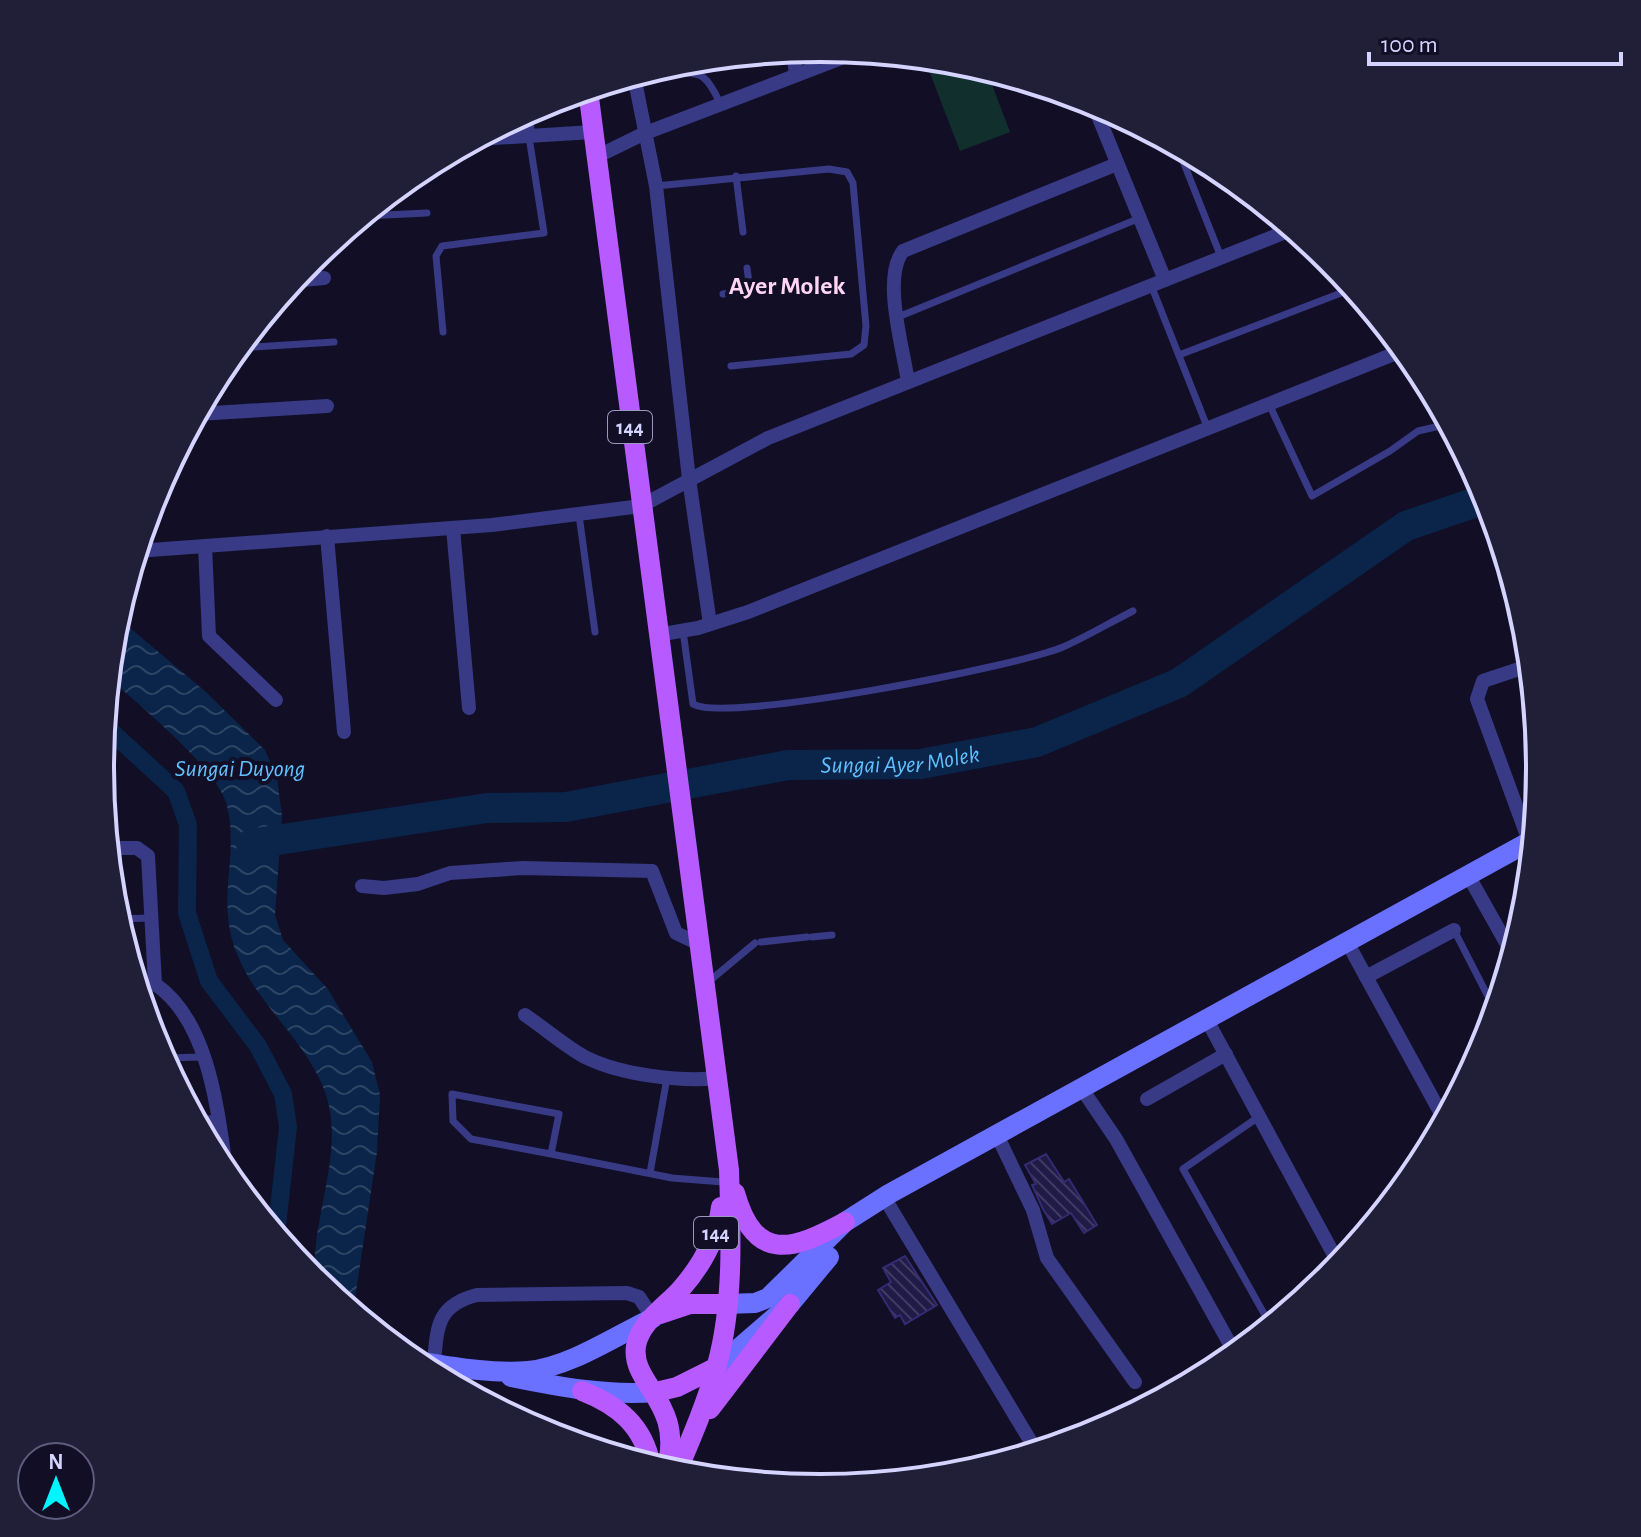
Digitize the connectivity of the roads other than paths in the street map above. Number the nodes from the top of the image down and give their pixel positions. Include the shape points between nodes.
1 (829, 62) edge
2 (795, 63) edge
3 (698, 73) edge
4 (796, 75) junction
5 (636, 87) edge
6 (589, 100) edge
7 (721, 105) junction
8 (1099, 120) edge
9 (527, 126) edge
10 (593, 132) junction
11 (643, 134) junction
12 (528, 136) junction
13 (503, 137) edge
14 (596, 157) junction
15 (1184, 163) edge
16 (1117, 164) junction
17 (736, 176) junction
18 (656, 186) junction
19 (427, 213) dead end
20 (381, 215) edge
21 (1140, 218) junction
22 (743, 232) dead end
23 (1281, 233) edge
24 (1221, 257) junction
25 (747, 268) dead end
26 (324, 278) dead end
27 (311, 279) edge
28 (1158, 282) junction
29 (1342, 293) edge
30 (723, 294) dead end
31 (898, 317) junction
32 (443, 332) dead end
33 (334, 342) dead end
34 (254, 347) edge
35 (1179, 355) junction
36 (1393, 355) edge
37 (731, 366) dead end
38 (908, 382) junction
39 (1269, 404) junction
40 (327, 406) dead end
41 (210, 413) edge
42 (1438, 426) edge
43 (1208, 429) junction
44 (689, 479) junction
45 (641, 506) junction
46 (579, 514) junction
47 (453, 528) junction
48 (327, 536) junction
49 (205, 546) junction
50 (148, 550) edge
51 (1133, 611) dead end
52 (710, 624) junction
53 (683, 631) junction
54 (595, 632) dead end
55 (657, 635) junction
56 (1520, 669) edge
57 (276, 700) dead end
58 (469, 708) dead end
59 (344, 732) dead end
60 (1524, 824) edge
61 (119, 848) edge
62 (1522, 849) edge
63 (1468, 875) junction
64 (362, 886) dead end
65 (152, 918) junction
66 (131, 919) edge
67 (1454, 930) joint
68 (832, 935) dead end
69 (1505, 941) edge
70 (1347, 942) junction
71 (699, 944) junction
72 (1366, 977) junction
73 (148, 984) edge
74 (155, 984) junction
75 (705, 985) junction
76 (1489, 998) edge
77 (525, 1015) dead end
78 (1207, 1020) junction
79 (1226, 1054) junction
80 (203, 1057) junction
81 (176, 1058) edge
82 (667, 1078) junction
83 (718, 1078) junction
84 (1082, 1089) junction
85 (1147, 1099) dead end
86 (1439, 1110) edge
87 (1260, 1116) junction
88 (209, 1122) edge
89 (218, 1122) junction
90 (997, 1135) junction
91 (221, 1142) edge
92 (551, 1154) junction
93 (650, 1173) junction
94 (726, 1176) junction
95 (878, 1201) junction
96 (845, 1222) junction
97 (1333, 1254) edge
98 (726, 1304) junction
99 (790, 1304) junction
100 (1266, 1317) edge
101 (653, 1318) junction
102 (1230, 1344) edge
103 (434, 1360) edge
104 (441, 1364) edge
105 (717, 1367) junction
106 (464, 1368) junction
107 (1135, 1382) dead end
108 (582, 1391) junction
109 (656, 1392) junction
110 (1031, 1443) edge
111 (688, 1446) junction
112 (647, 1453) edge
113 (668, 1458) edge
114 (682, 1461) edge

1 - 4 street
2 - 4 street
3 - 7 lane via 710,80
4 - 7 street
5 - 11 street
6 - 10 main road, 144
7 - 11 street
8 - 16 street
9 - 12 street
10 - 12 street
10 - 14 main road, 144
11 - 14 street
11 - 18 street
12 - 13 street
12 - 32 lane via 544,233 442,246 436,256
14 - 45 main road, 144
15 - 24 lane
16 - 21 street
16 - 31 street via 903,251 894,263
17 - 18 lane
17 - 22 lane
17 - 37 lane via 847,172 853,183 866,326 864,345 851,354
18 - 44 street
19 - 20 lane
21 - 28 street
21 - 31 lane
23 - 24 street
24 - 28 street
25 - 30 lane via 750,290
26 - 27 street
28 - 35 lane
28 - 38 street
29 - 35 lane
31 - 38 street
33 - 34 lane
35 - 43 lane
36 - 39 street
38 - 44 street via 768,438
39 - 42 lane via 1312,496 1418,431
39 - 43 street
40 - 41 street
43 - 52 street
44 - 45 street
44 - 52 street
45 - 46 street
45 - 55 main road, 144
46 - 47 street
46 - 54 lane
47 - 48 street
47 - 58 street
48 - 49 street
48 - 59 street
49 - 50 street
49 - 57 street via 209,636
51 - 53 lane via 1061,648 973,673 769,704 702,708 690,696
52 - 53 street
53 - 55 street
55 - 71 main road, 144
56 - 60 street via 1483,681 1477,699
61 - 65 street via 137,848 148,856
62 - 63 main road
63 - 69 street
63 - 70 main road
64 - 71 street via 384,888 450,873 523,868 643,868 658,881 676,933
65 - 66 lane
65 - 74 street
67 - 72 street
67 - 76 lane
68 - 75 lane via 758,942
70 - 72 street
70 - 78 main road
71 - 75 main road, 144
72 - 86 street
73 - 74 street
74 - 80 street via 180,1005
75 - 83 main road, 144
77 - 82 street via 587,1058
78 - 79 street
78 - 84 main road
79 - 85 street
79 - 87 street
80 - 81 lane
80 - 89 street
82 - 83 street
82 - 93 lane
83 - 94 main road, 144
84 - 90 main road
84 - 102 street via 1116,1139
87 - 97 street
87 - 100 lane via 1183,1169
88 - 89 street
89 - 91 street
90 - 95 main road
90 - 107 street via 1033,1210 1047,1258
92 - 92 lane via 559,1114 452,1094 453,1121 471,1139
92 - 93 lane
93 - 94 lane
94 - 96 main road via 745,1219 765,1242 796,1246
94 - 98 main road, 144
94 - 101 main road, 144 via 715,1236 703,1262
95 - 96 main road
95 - 99 main road
95 - 110 street
96 - 98 main road via 768,1298
98 - 101 main road via 690,1304
98 - 105 main road, 144
99 - 105 main road, 144
99 - 111 main road via 730,1379
101 - 103 street via 639,1297 627,1293 477,1295 448,1307 441,1318
101 - 106 main road via 551,1365 528,1371
101 - 109 main road, 144 via 636,1347 641,1372
104 - 106 main road
105 - 109 main road, 144
105 - 111 main road, 144
106 - 108 main road
108 - 109 main road
108 - 112 main road via 622,1410
109 - 113 main road, 144 via 672,1436
111 - 114 main road, 144

